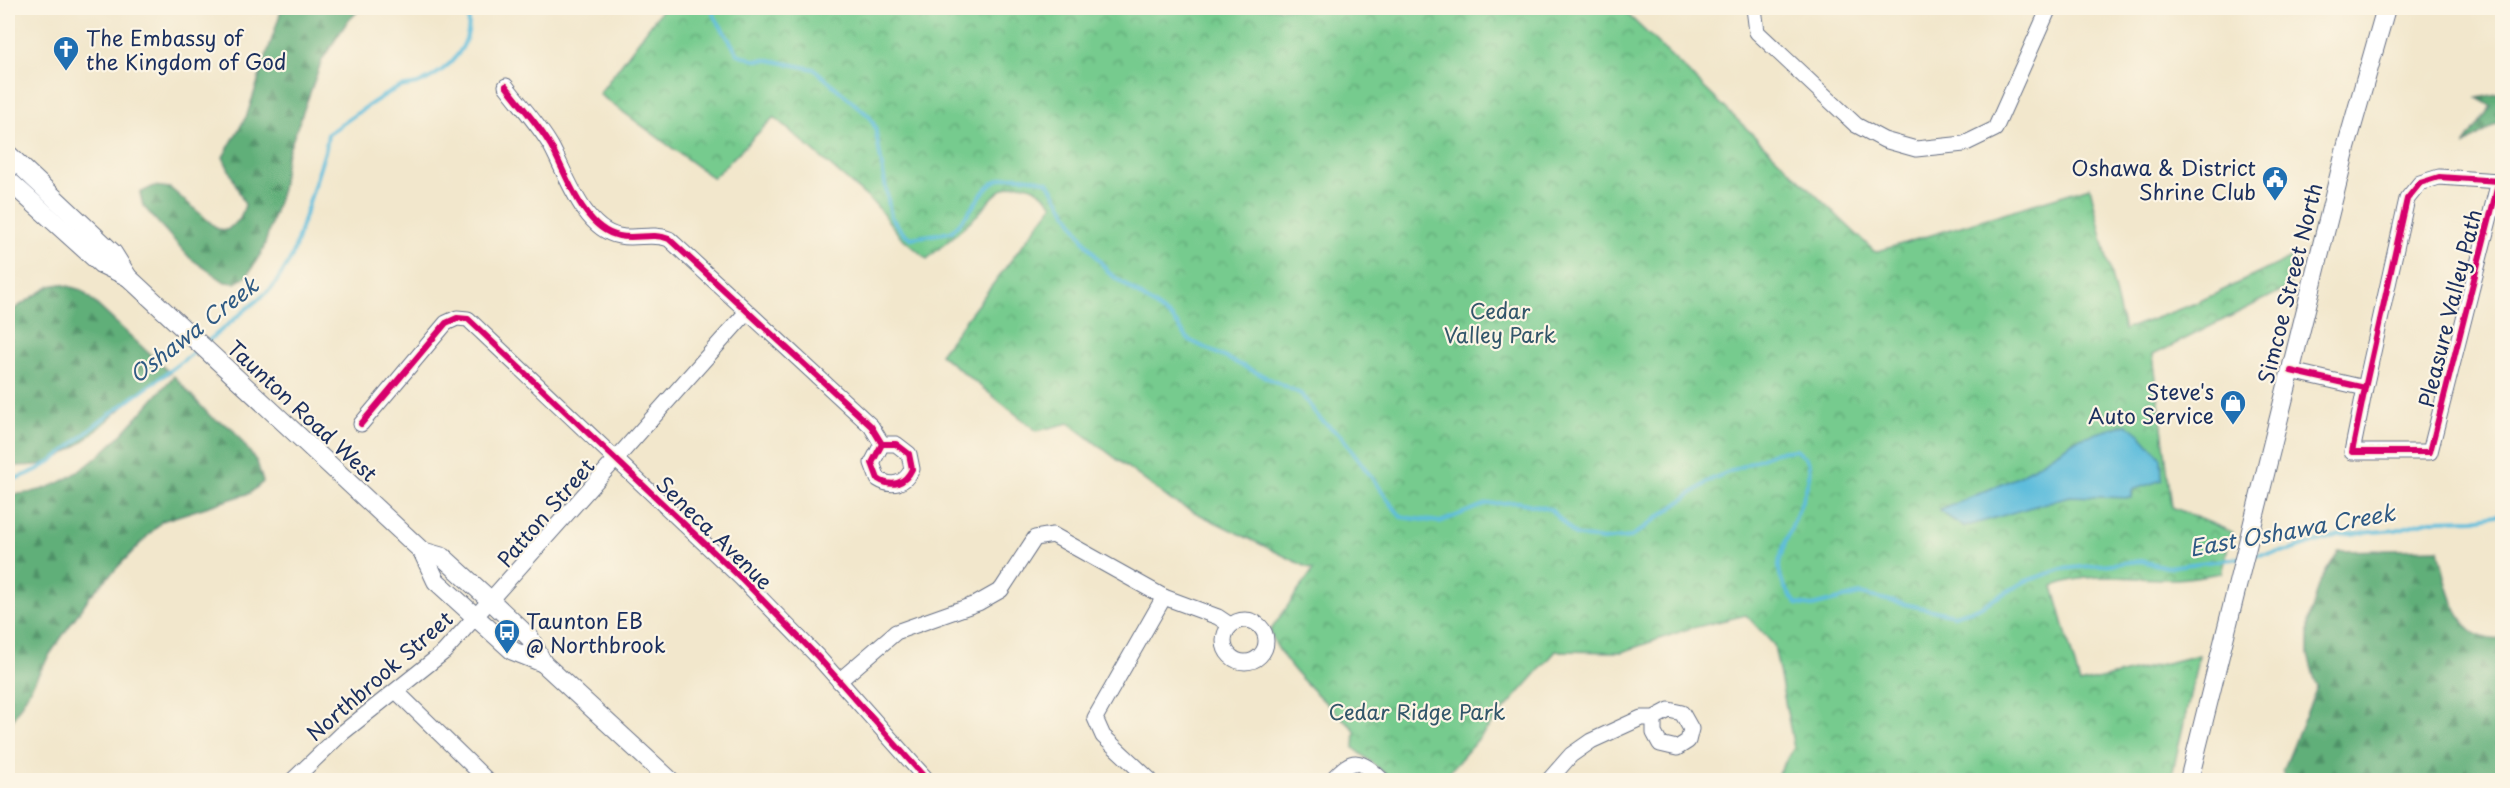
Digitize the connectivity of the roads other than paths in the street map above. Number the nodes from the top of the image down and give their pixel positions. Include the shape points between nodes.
1 (1754, 8) edge
2 (2049, 8) edge
3 (2386, 8) edge
4 (507, 86) dead end
5 (8, 154) edge
6 (8, 180) edge
7 (128, 277) junction
8 (746, 312) junction
9 (2291, 371) junction
10 (2365, 388) junction
11 (361, 424) dead end
12 (882, 444) dead end
13 (615, 458) junction
14 (422, 551) junction
15 (1164, 597) junction
16 (490, 600) junction
17 (475, 617) junction
18 (1230, 625) dead end
19 (543, 663) junction
20 (839, 681) junction
21 (397, 692) junction
22 (1654, 718) dead end
23 (1337, 775) edge
24 (293, 780) edge
25 (487, 780) edge
26 (670, 780) edge
27 (927, 780) edge
28 (1150, 780) edge
29 (1382, 780) edge
30 (1549, 780) edge
31 (2189, 780) edge

1 - 2 street via 1757,32 1856,125 1884,140 1916,149 1964,144 1995,129
3 - 9 main road, Simcoe Street North via 2346,148
4 - 8 street via 550,145 573,193 603,228 619,236 669,239
5 - 7 main road, Taunton Road West via 113,254
6 - 7 main road, Taunton Road West via 101,264
7 - 14 main road, Taunton Road West
8 - 12 street via 871,426
8 - 13 street, Patton Street
9 - 10 street
9 - 31 main road, Simcoe Street North
10 - 10 street, Pleasure Valley Path via 2352,452 2430,452 2499,181 2439,177 2420,183 2407,199
11 - 13 street, Seneca Avenue via 446,323 468,319
13 - 16 street, Patton Street
13 - 20 street, Seneca Avenue via 741,578
14 - 16 main road, Taunton Road West via 443,556
14 - 17 main road, Taunton Road West via 436,581
15 - 18 street
15 - 20 street via 1053,535 1043,534 1035,538 1000,590 978,603 896,632
15 - 28 street via 1095,718 1103,736
16 - 17 street, Northbrook Street
16 - 19 main road, Taunton Road West via 530,638
17 - 19 main road, Taunton Road West via 513,651
17 - 21 street, Northbrook Street via 444,652
19 - 26 main road, Taunton Road West
20 - 27 street, Seneca Avenue
21 - 24 street, Northbrook Street via 341,734
21 - 25 street
22 - 30 street via 1641,718 1591,741 1571,755
23 - 29 street via 1351,763 1360,763

